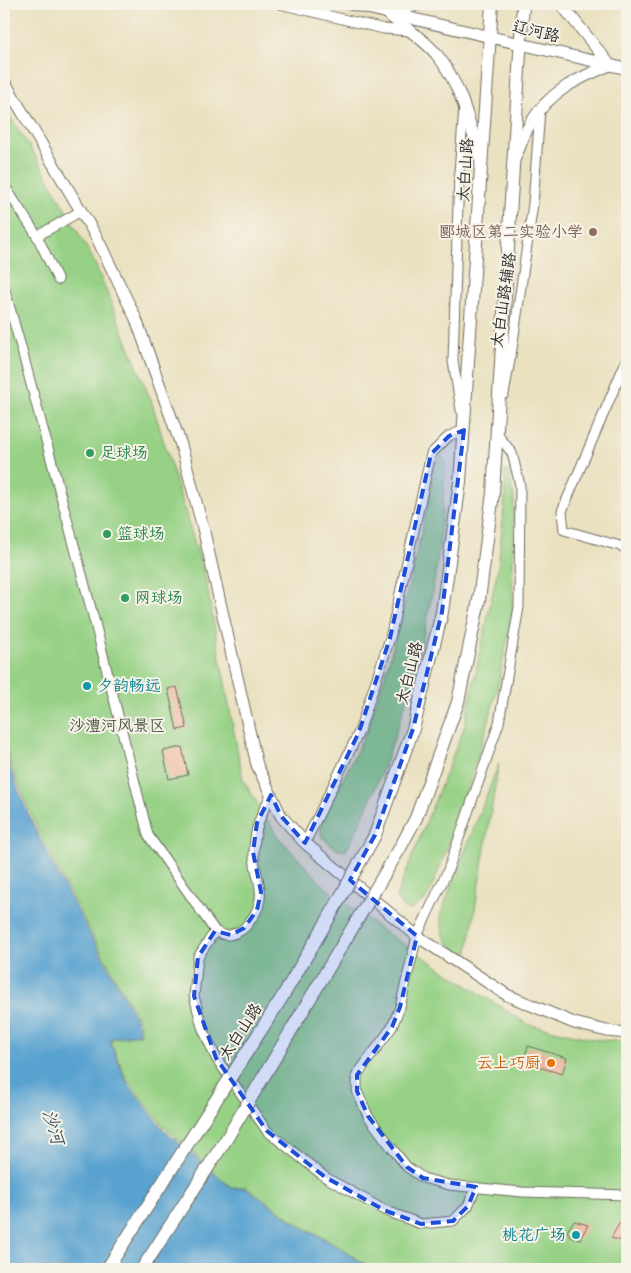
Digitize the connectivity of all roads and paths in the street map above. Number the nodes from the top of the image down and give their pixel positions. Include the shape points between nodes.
1 (280, 4) edge
2 (350, 4) edge
3 (419, 4) edge
4 (492, 4) edge
5 (523, 4) edge
6 (561, 4) edge
7 (387, 13) junction
8 (409, 30) junction
9 (490, 38) junction
10 (520, 45) junction
11 (610, 66) junction
12 (627, 69) edge
13 (4, 81) edge
14 (464, 108) junction
15 (540, 110) junction
16 (513, 163) junction
17 (482, 165) junction
18 (4, 185) edge
19 (81, 211) junction
20 (37, 236) junction
21 (58, 280) dead end
22 (4, 287) edge
23 (627, 358) edge
24 (464, 430) junction
25 (496, 434) junction
26 (627, 548) edge
27 (271, 795) junction
28 (305, 843) junction
29 (215, 931) junction
30 (417, 936) junction
31 (627, 1033) edge
32 (476, 1187) junction
33 (627, 1194) edge
34 (107, 1269) edge
35 (142, 1269) edge

1 - 8 street via 384,28
2 - 7 street, 辽河路
3 - 7 street
4 - 9 main road, 太白山路
5 - 10 main road
6 - 11 street
7 - 8 street
7 - 9 street, 辽河路
8 - 14 street via 436,54 451,74
9 - 10 street, 辽河路
9 - 17 main road, 太白山路
10 - 11 street, 辽河路
10 - 16 main road
11 - 12 street, 辽河路
11 - 15 street via 583,76 553,95
13 - 19 street
14 - 17 street
14 - 24 street via 453,361
15 - 16 street via 531,121
15 - 25 street, 太白山路辅路 via 533,204
16 - 25 main road
17 - 24 main road, 太白山路
18 - 20 street
19 - 20 street
19 - 27 street via 136,319 181,445 204,532 256,765
20 - 21 street
22 - 29 street via 96,627 148,835
23 - 26 street via 562,511 564,530
24 - 28 street via 449,436 431,454 390,638 360,732
24 - 34 main road, 太白山路, bridge via 442,612 413,729 375,835 281,999
25 - 30 street via 512,453 520,485 520,607 499,723 448,870
25 - 35 main road, bridge via 493,493 479,600 458,702 416,818 227,1138
27 - 28 street via 281,816
27 - 29 street via 257,823 253,852 261,892 257,910 244,928 231,935 224,936
28 - 30 street
29 - 32 street via 198,957 194,996 202,1027 216,1058 267,1131 325,1177 384,1210 421,1224 453,1220 468,1206
30 - 31 street via 507,995 574,1023
30 - 32 street via 400,1007 392,1026 357,1075 357,1092 368,1116 407,1168 422,1178
32 - 33 street via 522,1192

